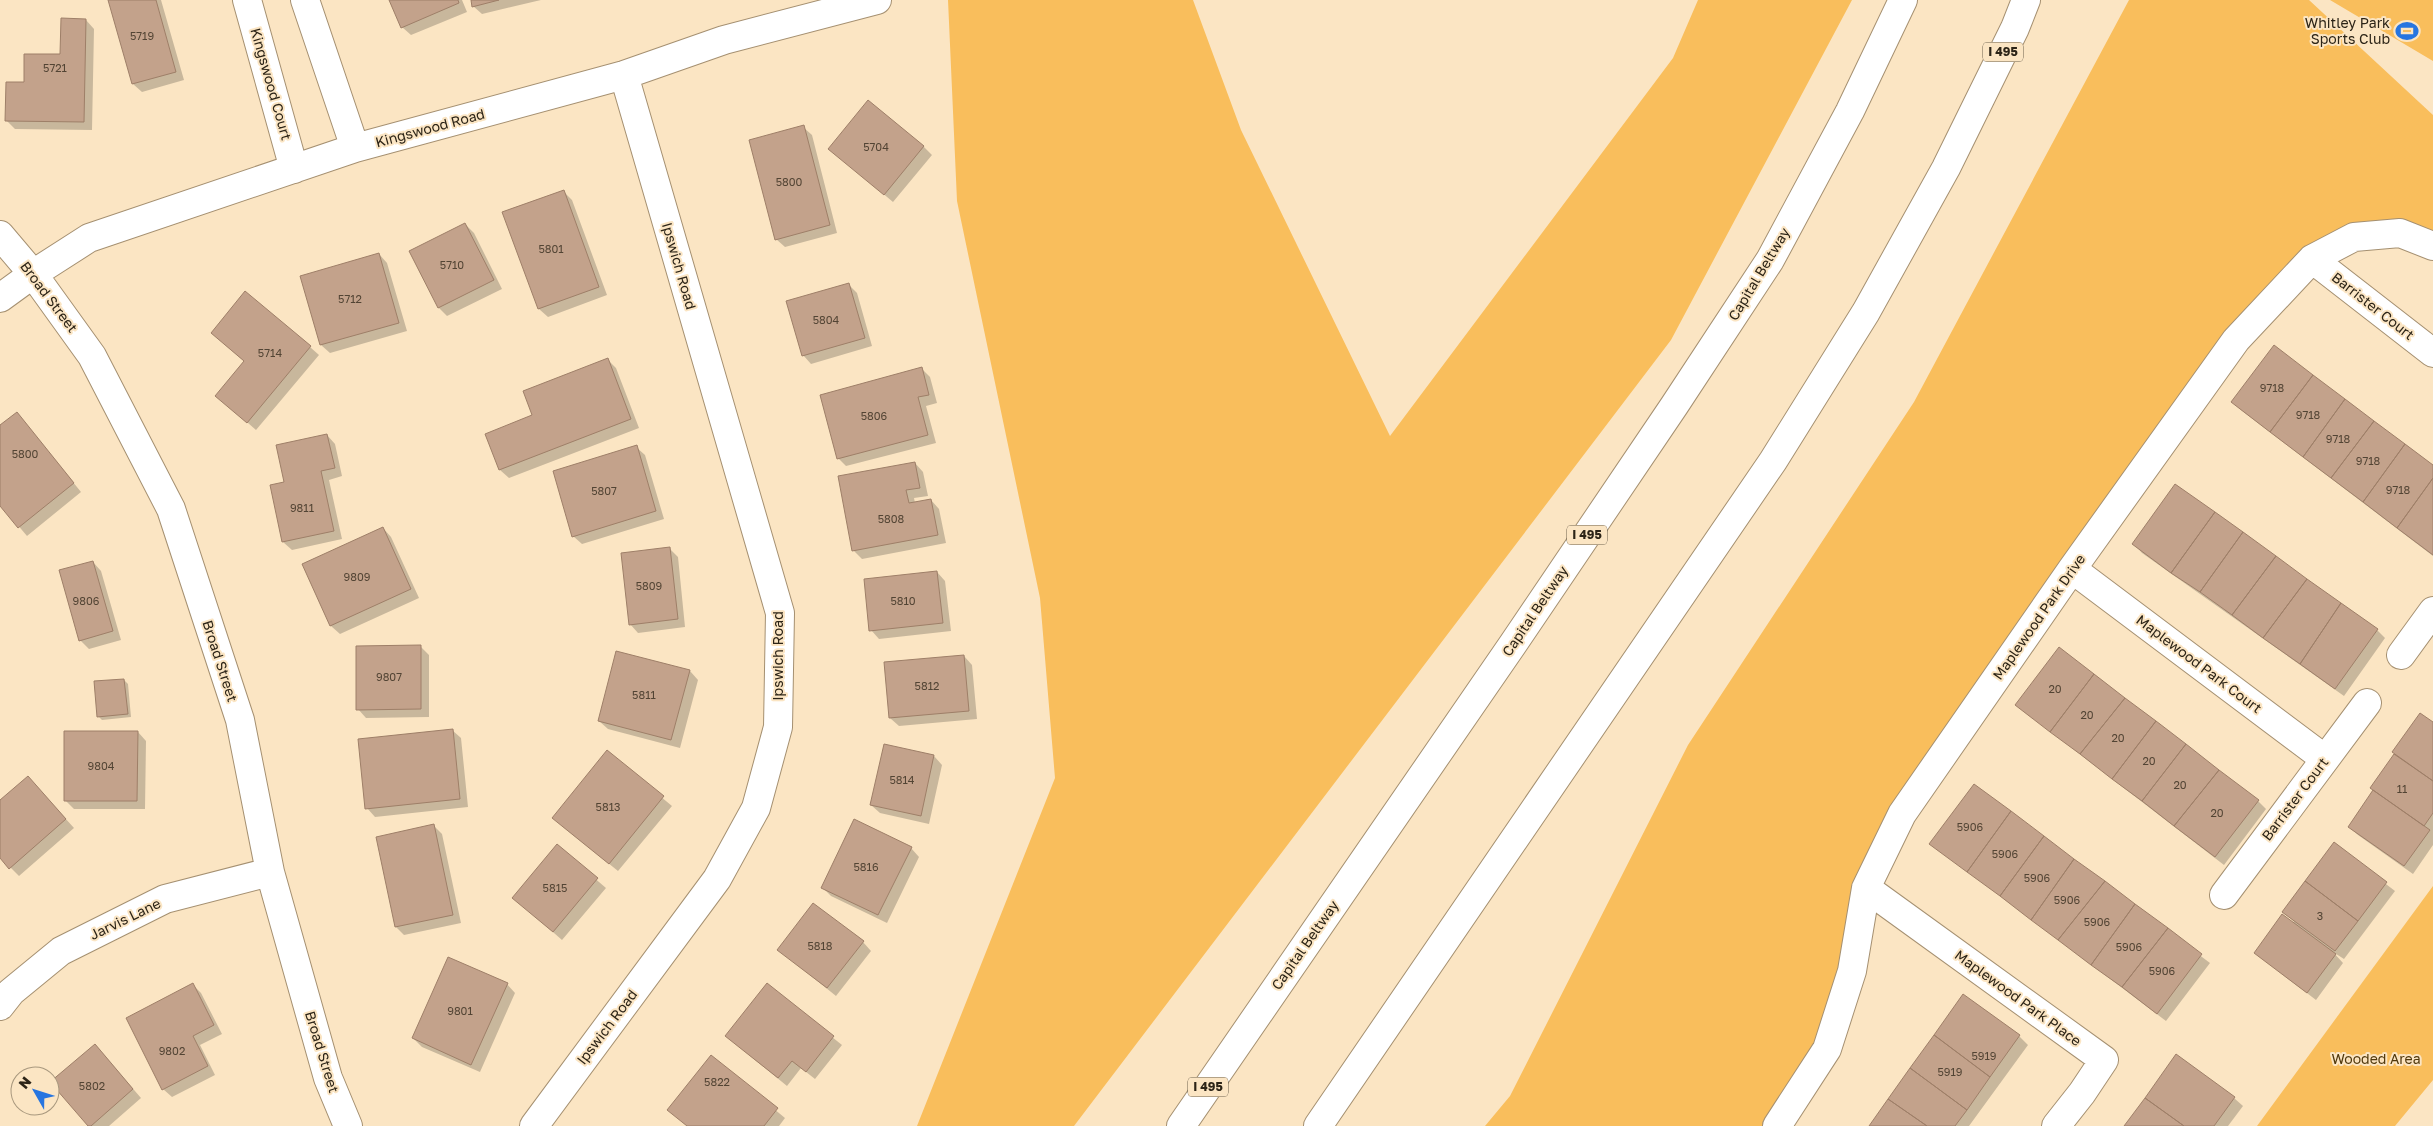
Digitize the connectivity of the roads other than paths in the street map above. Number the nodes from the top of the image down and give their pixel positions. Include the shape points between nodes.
1 (247, 0) edge
2 (304, 0) edge
3 (877, 0) edge
4 (1903, 0) edge
5 (2026, 0) edge
6 (624, 75) junction
7 (355, 148) junction
8 (294, 168) junction
9 (0, 235) edge
10 (2433, 246) edge
11 (2312, 259) junction
12 (33, 274) junction
13 (0, 298) edge
14 (2433, 353) edge
15 (2072, 569) junction
16 (2433, 611) edge
17 (2401, 655) dead end
18 (2367, 703) dead end
19 (2325, 758) junction
20 (270, 872) junction
21 (1866, 888) junction
22 (2224, 895) dead end
23 (0, 1006) edge
24 (1234, 1048) junction
25 (1322, 1121) edge
26 (1782, 1124) edge
27 (348, 1126) edge
28 (534, 1126) edge
29 (1173, 1126) edge
30 (1181, 1126) edge
31 (2056, 1126) edge

1 - 8 main road, Kingswood Court
2 - 7 main road
3 - 6 main road, Kingswood Road via 724,40
4 - 24 main road, Capital Beltway / I 495 via 1850,111 1770,260 1518,636
5 - 25 main road, I 495 via 1941,176 1866,312 1783,445
6 - 7 main road, Kingswood Road
6 - 28 main road, Ipswich Road via 780,613 778,727 756,808 717,879
7 - 8 main road, Kingswood Road
8 - 12 main road, Kingswood Road via 89,238
9 - 12 main road, Broad Street
10 - 11 main road, Maplewood Park Drive via 2400,233 2354,237
11 - 14 main road, Barrister Court
11 - 15 main road, Maplewood Park Drive via 2236,340
12 - 13 main road, Kingswood Road
12 - 20 main road, Broad Street via 92,356 171,509 240,720
15 - 19 main road, Maplewood Park Court
15 - 21 main road, Maplewood Park Drive via 1902,814
16 - 17 main road
18 - 19 main road, Barrister Court
19 - 22 main road, Barrister Court
20 - 23 main road, Jarvis Lane via 165,899 60,951 11,992
20 - 27 main road, Broad Street via 328,1078
21 - 26 main road, Maplewood Park Drive via 1852,971 1827,1049
21 - 31 main road, Maplewood Park Place via 2104,1060
24 - 29 main road
24 - 30 main road, Capital Beltway / I 495

